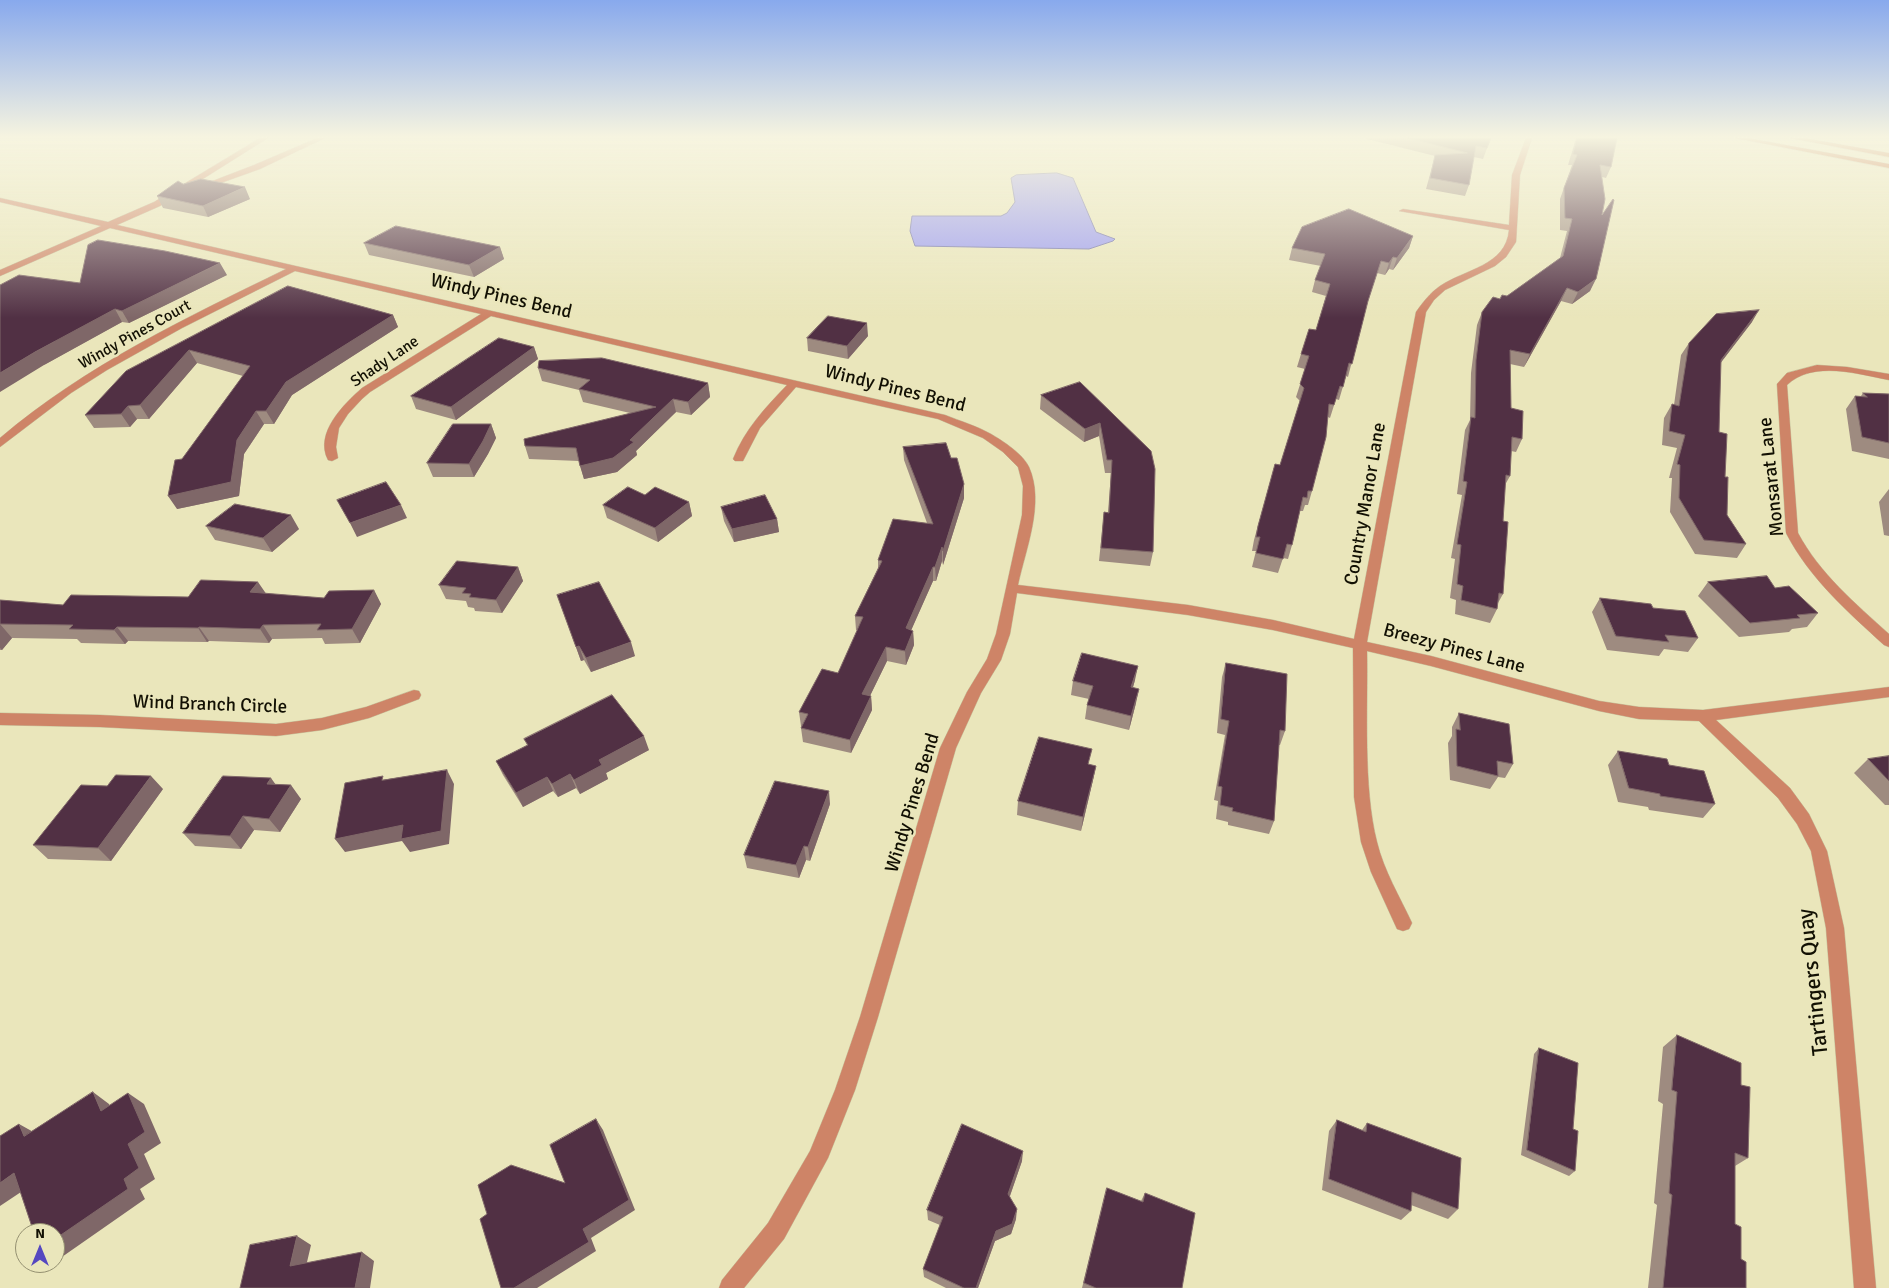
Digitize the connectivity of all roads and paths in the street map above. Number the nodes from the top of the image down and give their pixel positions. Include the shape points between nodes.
1 (167, 198) edge
2 (1515, 198) edge
3 (0, 200) edge
4 (1403, 210) dead end
5 (111, 224) junction
6 (1513, 228) junction
7 (294, 268) junction
8 (0, 273) edge
9 (489, 313) junction
10 (1889, 377) edge
11 (794, 383) junction
12 (0, 444) edge
13 (332, 458) dead end
14 (740, 459) dead end
15 (1011, 588) junction
16 (1889, 642) edge
17 (1360, 644) junction
18 (1889, 692) edge
19 (414, 696) dead end
20 (1703, 716) junction
21 (0, 719) edge
22 (1403, 923) dead end
23 (730, 1288) edge
24 (1865, 1288) edge

1 - 5 street
2 - 6 street, Country Manor Lane
3 - 5 street, Windy Pines Bend
4 - 6 street
5 - 7 street, Windy Pines Bend
5 - 8 street
6 - 17 street, Country Manor Lane via 1512,242 1497,261 1440,288 1421,312
7 - 9 street, Windy Pines Bend
7 - 12 street, Windy Pines Court via 98,371 57,398
9 - 11 street, Windy Pines Bend
9 - 13 street, Shady Lane via 366,390 349,405 330,437
10 - 16 street, Monsarat Lane via 1836,369 1810,369 1787,376 1782,384 1792,532 1818,577
11 - 14 street via 754,426 745,440
11 - 15 street, Windy Pines Bend via 941,417 987,436 1007,450 1023,466 1029,486 1028,515
15 - 17 street, Breezy Pines Lane via 1188,610
15 - 23 street, Windy Pines Bend via 1003,634 994,660 974,692 948,748 842,1099 818,1158 776,1231
17 - 20 street, Breezy Pines Lane via 1599,706 1639,713
17 - 22 street, Country Manor Lane via 1362,797 1369,842
18 - 20 street, Breezy Pines Lane
19 - 21 street, Wind Branch Circle via 322,724 276,730
20 - 24 street, Tartingers Quay via 1784,793 1803,819 1819,851 1835,928

